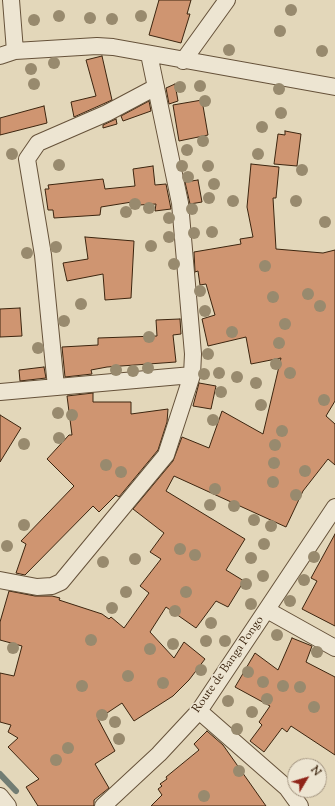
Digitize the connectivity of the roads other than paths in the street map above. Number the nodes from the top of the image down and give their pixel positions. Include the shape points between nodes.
1 (11, 0) edge
2 (227, 0) edge
3 (7, 54) edge
4 (149, 54) junction
5 (183, 61) junction
6 (335, 86) edge
7 (156, 88) junction
8 (192, 375) junction
9 (56, 387) junction
10 (0, 392) edge
11 (335, 507) edge
12 (0, 580) edge
13 (267, 610) junction
14 (335, 648) edge
15 (199, 711) junction
16 (0, 796) edge
17 (8, 806) edge
18 (103, 806) edge
19 (300, 806) edge

1 - 3 street
2 - 5 street
3 - 4 street via 97,46
4 - 5 street
4 - 7 street
5 - 6 street
7 - 8 street via 180,203 193,354
7 - 9 street via 38,143 28,159 43,255
8 - 9 street
8 - 12 street via 166,455 61,582 52,586 37,587
9 - 10 street
11 - 13 street, Route de Banga Pongo
13 - 14 street
13 - 15 street, Route de Banga Pongo
15 - 18 street, Route de Banga Pongo via 159,754
15 - 19 street via 287,788
16 - 17 street

